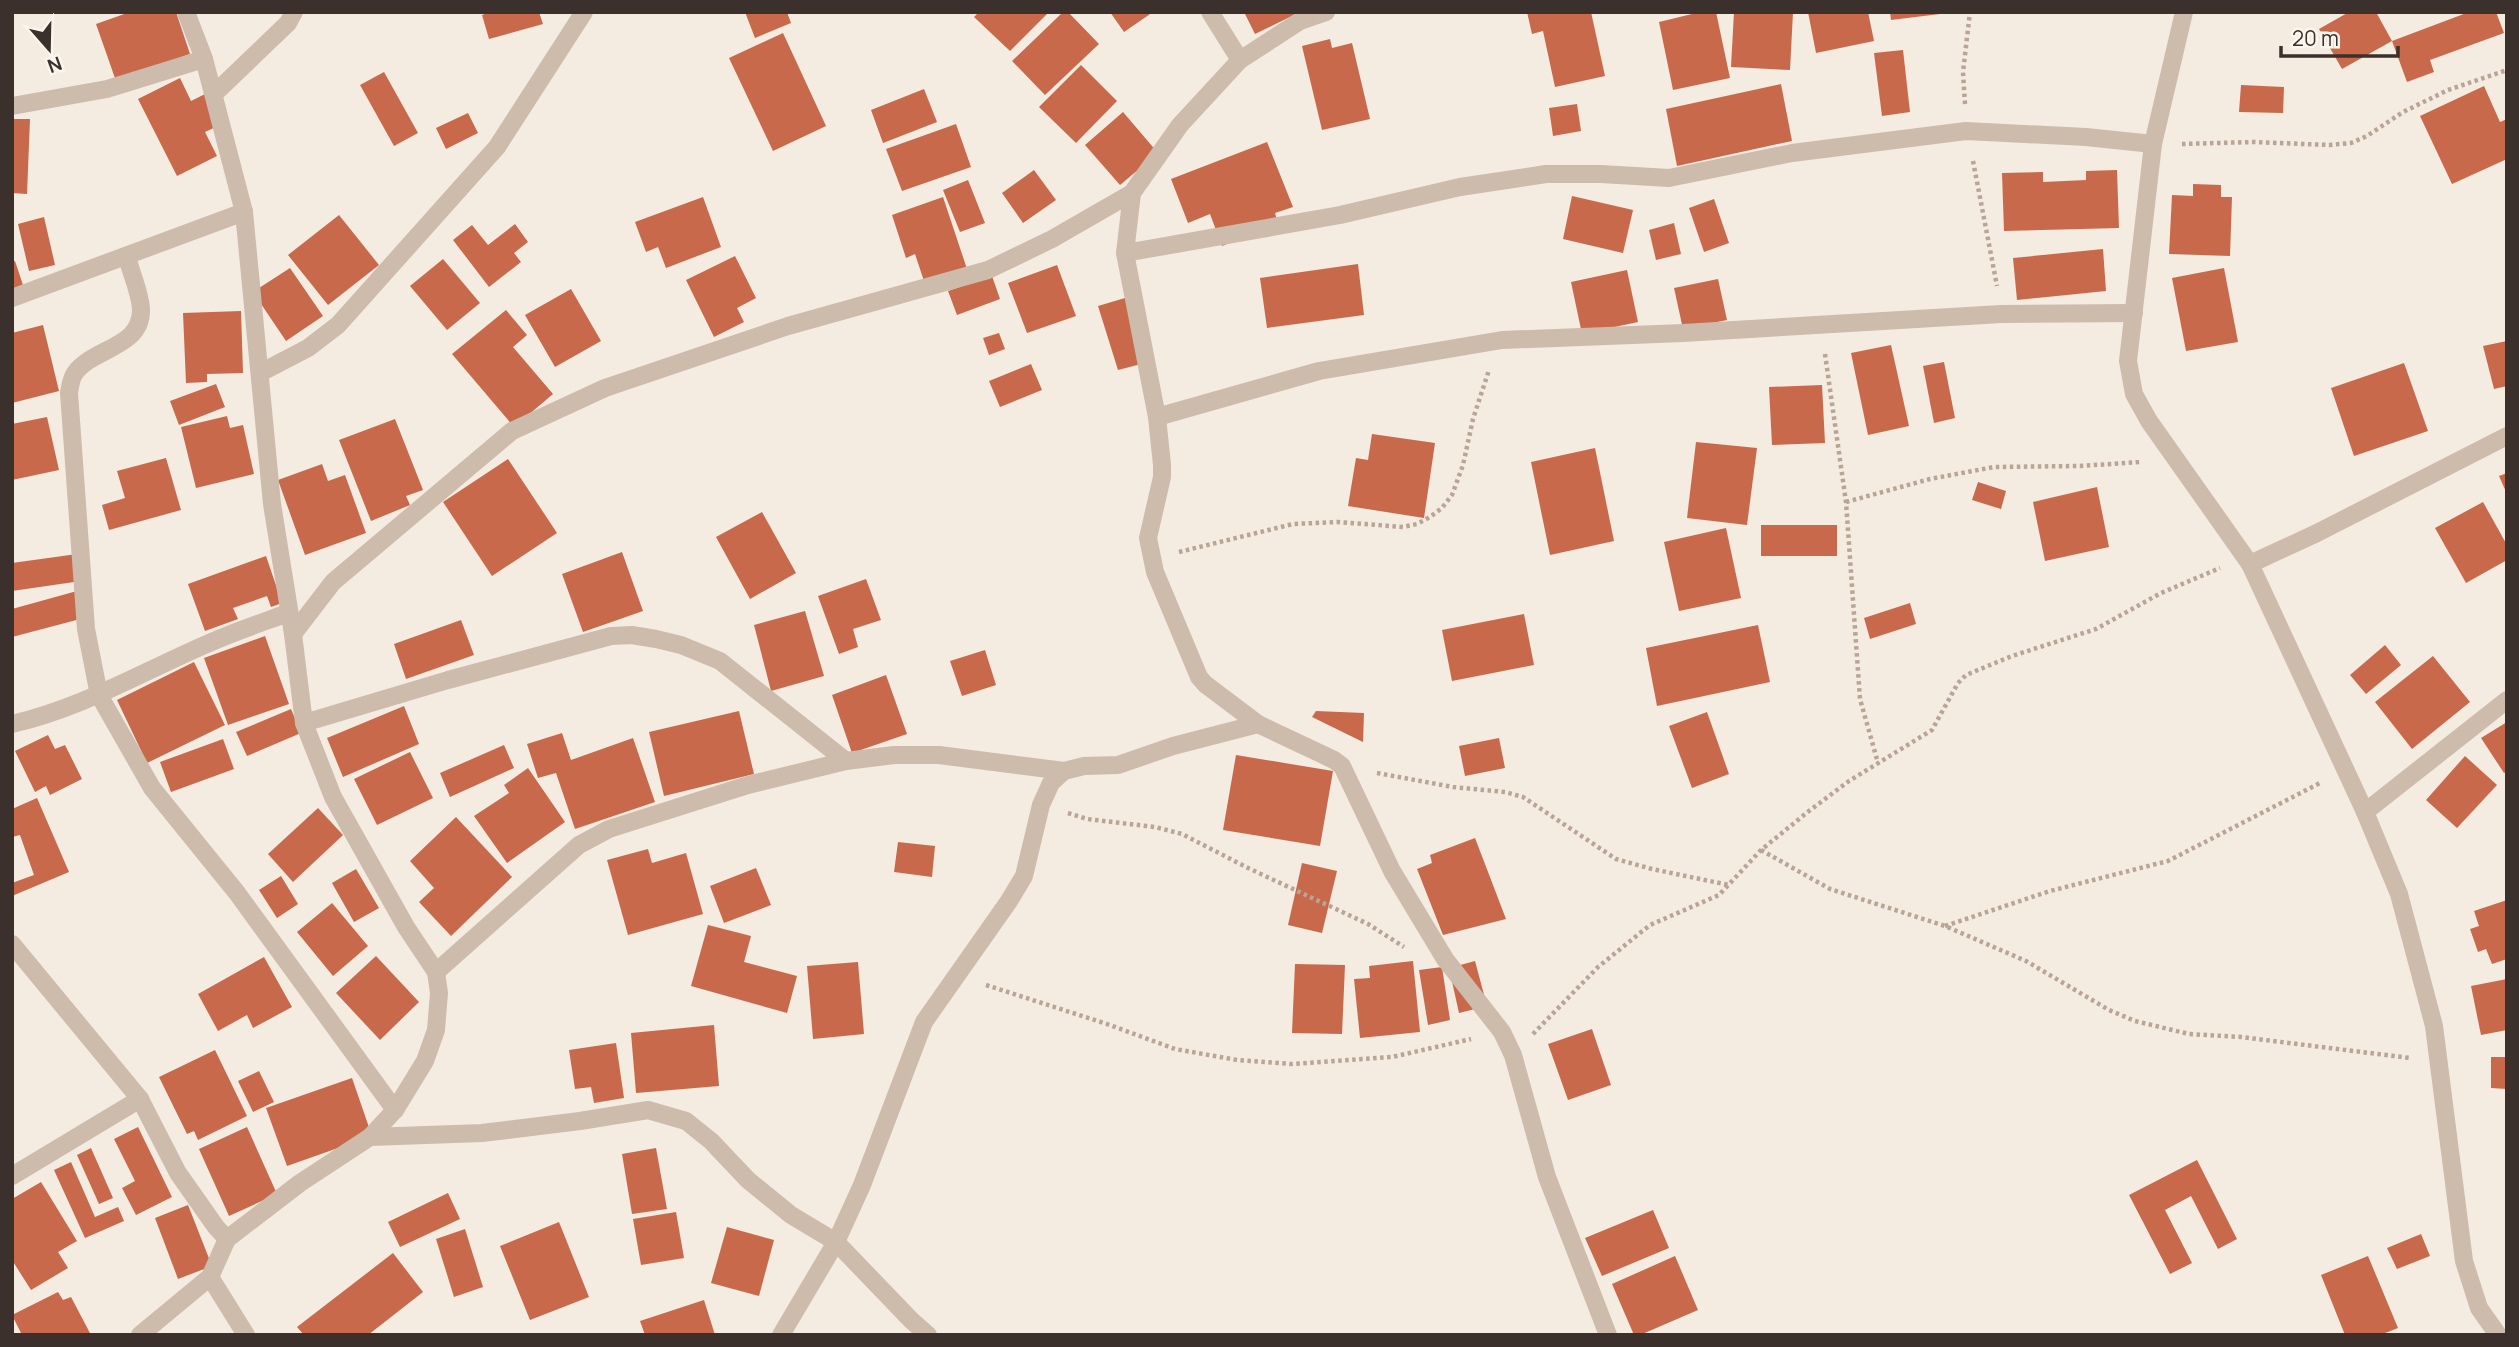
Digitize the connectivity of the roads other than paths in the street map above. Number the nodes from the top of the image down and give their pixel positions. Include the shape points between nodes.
1 (186, 12) edge
2 (294, 12) edge
3 (584, 12) edge
4 (1210, 12) edge
5 (1326, 12) edge
6 (2184, 12) edge
7 (204, 59) junction
8 (1240, 60) junction
9 (214, 94) junction
10 (12, 106) edge
11 (2153, 144) junction
12 (1132, 193) junction
13 (244, 212) junction
14 (1125, 253) junction
15 (127, 257) junction
16 (12, 298) edge
17 (2134, 313) junction
18 (260, 373) junction
19 (1157, 417) junction
20 (2507, 436) edge
21 (2247, 561) junction
22 (288, 613) junction
23 (293, 634) junction
24 (99, 695) junction
25 (2507, 701) edge
26 (304, 723) junction
27 (12, 724) edge
28 (1258, 724) junction
29 (846, 761) junction
30 (1064, 771) junction
31 (2365, 812) junction
32 (12, 944) edge
33 (19, 960) edge
34 (436, 972) junction
35 (140, 1099) junction
36 (395, 1110) junction
37 (370, 1137) junction
38 (12, 1176) edge
39 (227, 1238) junction
40 (836, 1242) junction
41 (210, 1277) junction
42 (140, 1335) edge
43 (246, 1335) edge
44 (781, 1335) edge
45 (929, 1335) edge
46 (1608, 1335) edge
47 (2498, 1335) edge

1 - 7 street
2 - 9 street
3 - 18 street via 497,147 338,325 308,348
4 - 8 street
5 - 8 street via 1300,21
6 - 11 street
7 - 9 street
7 - 10 street via 107,89
8 - 12 street via 1180,125
9 - 13 street
11 - 14 street via 1966,131 1792,153 1669,178 1546,173
11 - 17 street
12 - 14 street
12 - 23 street via 988,270 775,331 606,388 512,431 333,582
13 - 15 street
13 - 18 street
14 - 19 street
15 - 16 street
15 - 24 street via 140,301 138,325 128,339 86,362 73,375 69,393 86,629
17 - 19 street via 2001,314 1502,340 1319,371
17 - 21 street via 2128,361 2134,394
18 - 22 street
19 - 28 street via 1163,477 1148,538 1155,572 1199,677
20 - 21 street via 2318,533
21 - 31 street
22 - 23 street
22 - 24 street via 207,643
23 - 26 street
24 - 27 street
24 - 36 street via 152,788 237,893
25 - 31 street
26 - 29 street via 473,673 611,636 632,635 681,645 720,661
26 - 34 street via 333,797
28 - 30 street via 1118,765
28 - 46 street via 1342,766 1392,870 1445,959 1502,1032 1513,1055 1547,1177
29 - 30 street via 939,755
29 - 34 street via 748,785 592,837
30 - 40 street via 1051,783 1041,805 1024,876 924,1022
31 - 47 street via 2399,894 2428,1002 2464,1261 2479,1308
32 - 33 street
33 - 35 street
34 - 36 street via 436,1030 425,1061
35 - 38 street
35 - 39 street via 178,1172
36 - 37 street
37 - 39 street
37 - 40 street via 482,1133 648,1110 686,1121 780,1207
39 - 41 street
40 - 44 street
40 - 45 street
41 - 42 street
41 - 43 street

